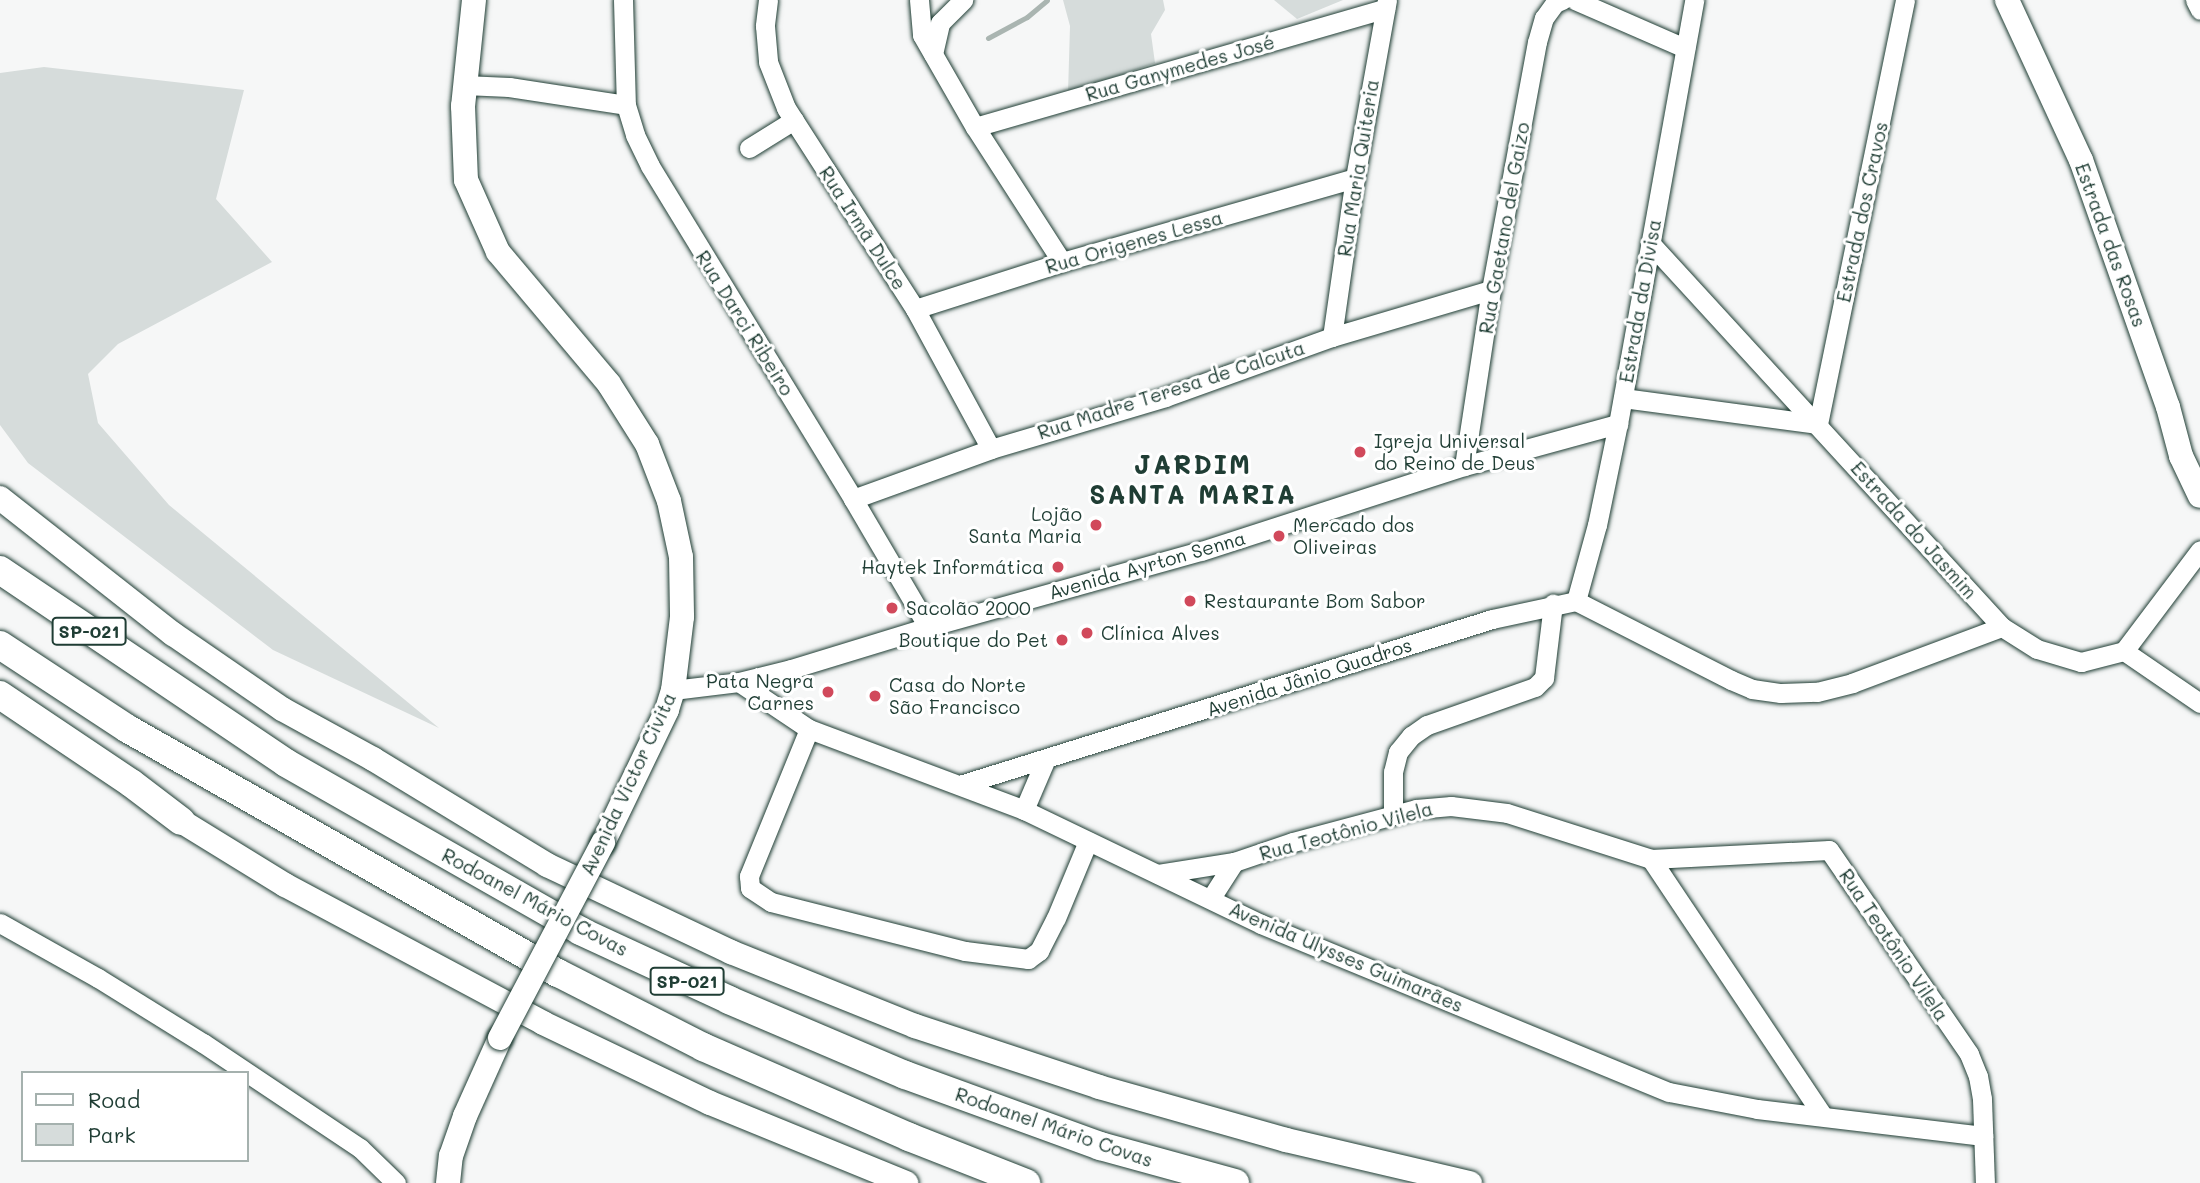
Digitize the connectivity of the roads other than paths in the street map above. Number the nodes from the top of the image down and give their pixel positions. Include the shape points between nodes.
1 (474, 0) edge
2 (623, 0) edge
3 (768, 0) edge
4 (919, 0) edge
5 (943, 0) edge
6 (962, 0) edge
7 (1562, 0) edge
8 (1575, 0) edge
9 (1694, 0) edge
10 (1905, 0) edge
11 (2007, 0) edge
12 (2195, 0) edge
13 (1386, 5) edge
14 (2200, 10) edge
15 (940, 23) junction
16 (1685, 48) junction
17 (933, 54) junction
18 (464, 85) junction
19 (626, 105) junction
20 (794, 120) junction
21 (975, 127) junction
22 (749, 148) dead end
23 (1355, 178) junction
24 (1650, 243) junction
25 (1062, 262) junction
26 (1492, 290) junction
27 (915, 309) junction
28 (1332, 337) junction
29 (1623, 398) junction
30 (1618, 424) junction
31 (1818, 424) junction
32 (991, 449) junction
33 (1464, 466) junction
34 (2200, 496) edge
35 (0, 498) edge
36 (853, 499) junction
37 (2200, 550) edge
38 (0, 570) edge
39 (1576, 601) junction
40 (1553, 604) junction
41 (928, 627) junction
42 (2002, 628) junction
43 (0, 645) edge
44 (2124, 651) junction
45 (739, 682) junction
46 (673, 690) junction
47 (0, 695) edge
48 (2200, 703) edge
49 (0, 713) edge
50 (808, 729) junction
51 (1045, 761) junction
52 (963, 784) junction
53 (1024, 810) junction
54 (1393, 816) junction
55 (181, 821) junction
56 (1088, 841) junction
57 (1651, 859) junction
58 (1234, 862) junction
59 (1158, 874) junction
60 (1211, 898) junction
61 (0, 923) edge
62 (244, 1071) edge
63 (248, 1074) edge
64 (1823, 1116) junction
65 (1983, 1136) junction
66 (396, 1183) edge
67 (448, 1183) edge
68 (906, 1183) edge
69 (1026, 1183) edge
70 (1235, 1183) edge
71 (1470, 1183) edge
72 (1985, 1183) edge

1 - 18 main road, Avenida Victor Civita
2 - 19 street, Rua Darci Ribeiro
3 - 20 street, Rua Irmã Dulce via 768,62
4 - 17 street via 922,34
5 - 15 street
6 - 15 street
7 - 26 street, Rua Gaetano del Gaizo via 1544,18 1537,42
8 - 16 street
9 - 16 street, Estrada da Divisa
10 - 31 street, Estrada dos Cravos
11 - 34 main road, Estrada das Rosas via 2081,160 2147,344 2181,456
12 - 14 street
13 - 21 street, Rua Ganymedes José
13 - 23 street, Rua Maria Quiteria
15 - 17 street
16 - 24 street, Estrada da Divisa
17 - 21 street
18 - 19 street via 509,87
18 - 46 main road, Avenida Victor Civita via 466,180 498,252 609,383 647,444 669,501 681,557 682,617
19 - 36 street, Rua Darci Ribeiro via 650,166
20 - 22 street
20 - 27 street, Rua Irmã Dulce
21 - 25 street
23 - 25 street, Rua Origenes Lessa
23 - 28 street, Rua Maria Quiteria
24 - 29 street, Estrada da Divisa
24 - 31 street, Estrada do Jasmim
25 - 27 street, Rua Origenes Lessa
26 - 28 street, Rua Madre Teresa de Calcuta
26 - 33 street, Rua Gaetano del Gaizo
27 - 32 street, Rua Irmã Dulce
28 - 32 street, Rua Madre Teresa de Calcuta via 1165,397
29 - 30 street, Estrada da Divisa
29 - 31 street
30 - 33 street, Avenida Ayrton Senna
30 - 39 street, Estrada da Divisa
31 - 42 street, Estrada do Jasmim
32 - 36 street, Rua Madre Teresa de Calcuta
33 - 41 street, Avenida Ayrton Senna via 1201,551
35 - 71 main road via 173,634 282,709 547,865 719,946 915,1026 1099,1087 1286,1140
36 - 41 street, Rua Darci Ribeiro
37 - 44 street
38 - 70 highway, Rodoanel Mário Covas / SP-021 via 286,763 580,931 905,1075 1100,1146
39 - 40 street, Avenida Jânio Quadros
39 - 42 street via 1731,680 1781,693 1818,692 1852,683
40 - 51 street, Avenida Jânio Quadros via 1492,619
40 - 54 street via 1544,678 1535,687 1427,725 1411,736 1398,752 1393,772
41 - 45 street, Avenida Ayrton Senna
42 - 44 street, Estrada do Jasmim via 2037,649 2081,662
43 - 69 highway, SP-021 via 128,729 558,973 703,1047 909,1138
44 - 48 street
45 - 46 street, Avenida Ayrton Senna
45 - 50 street, Avenida Ulysses Guimarães
46 - 67 main road, Avenida Victor Civita, bridge via 603,843 500,1038 465,1116 451,1156
47 - 55 highway
49 - 55 highway via 126,793
50 - 52 street, Avenida Ulysses Guimarães
50 - 56 street via 748,876 750,888 771,902 1016,960 1028,959 1039,951
51 - 52 street, Avenida Jânio Quadros
51 - 53 street
52 - 53 street, Avenida Ulysses Guimarães
53 - 56 street, Avenida Ulysses Guimarães
54 - 57 street, Rua Teotônio Vilela via 1416,809 1475,807
54 - 58 street, Rua Teotônio Vilela
55 - 68 main road via 285,885 555,1028 710,1103
56 - 59 street, Avenida Ulysses Guimarães
57 - 64 street
57 - 65 street, Rua Teotônio Vilela via 1829,850 1969,1054 1982,1099
58 - 59 street, Rua Teotônio Vilela
58 - 60 street, Rua Teotônio Vilela
59 - 60 street, Avenida Ulysses Guimarães
60 - 64 street, Avenida Ulysses Guimarães via 1261,924 1669,1093
61 - 62 street via 98,978
63 - 66 street via 360,1148
64 - 65 street, Avenida Ulysses Guimarães
65 - 72 street, Rua Teotônio Vilela

